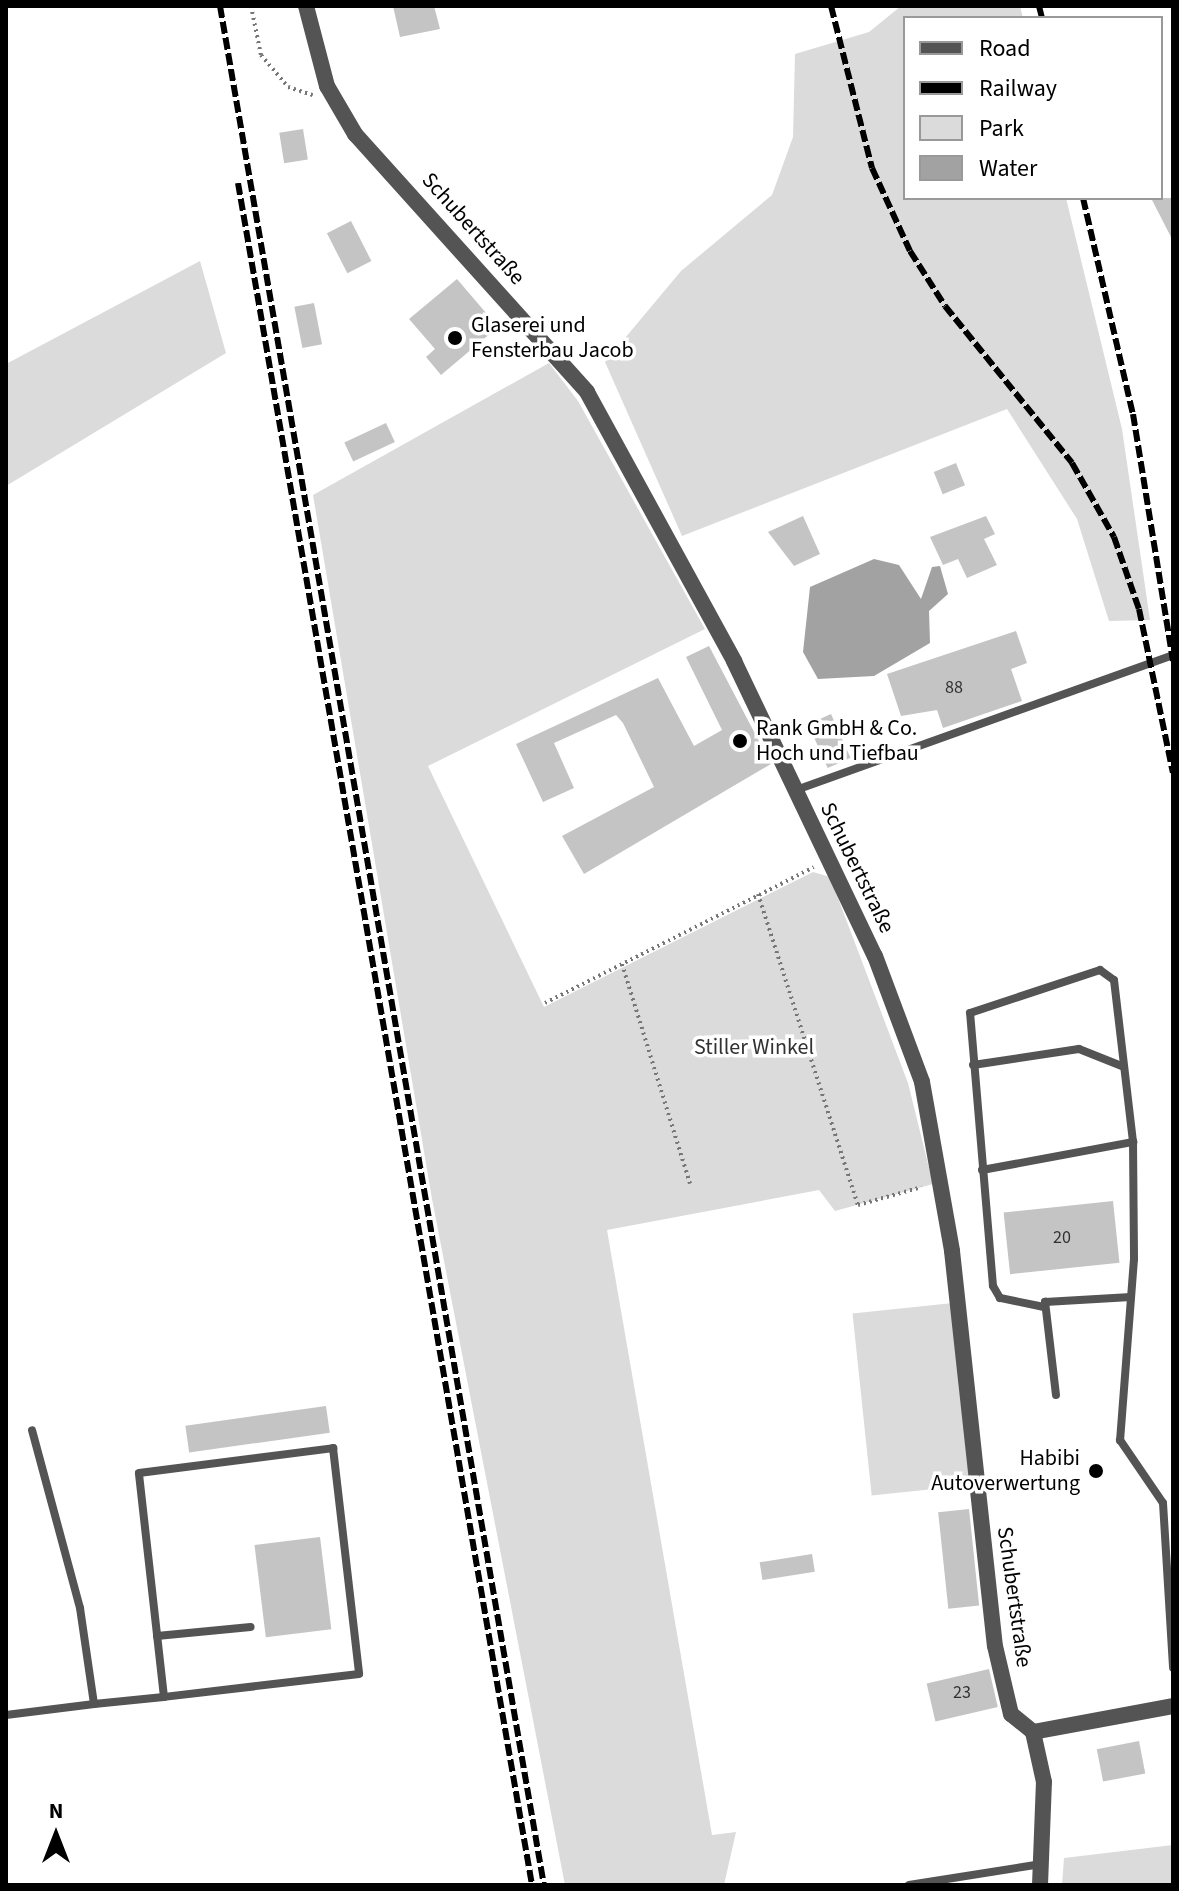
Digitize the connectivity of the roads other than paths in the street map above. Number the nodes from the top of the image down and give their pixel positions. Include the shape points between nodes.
1 (306, 6) edge
2 (1173, 655) edge
3 (795, 790) junction
4 (973, 1065) junction
5 (1124, 1067) junction
6 (1133, 1142) junction
7 (982, 1170) junction
8 (1131, 1297) junction
9 (1044, 1307) junction
10 (1056, 1395) dead end
11 (32, 1430) dead end
12 (251, 1627) dead end
13 (157, 1636) junction
14 (1173, 1668) edge
15 (164, 1697) junction
16 (94, 1704) junction
17 (1173, 1706) edge
18 (6, 1715) edge
19 (1033, 1732) junction
20 (1041, 1864) junction
21 (909, 1885) edge
22 (1040, 1885) edge

1 - 3 street, Schubertstraße via 336,101 355,134 587,392
2 - 3 lane
3 - 19 street, Schubertstraße via 922,1082 940,1182 995,1646 1011,1714
4 - 5 lane via 1079,1049
4 - 5 lane via 974,1007 1100,970 1114,980
4 - 7 lane
5 - 6 lane
6 - 7 lane
6 - 8 lane
7 - 9 lane via 995,1292
8 - 9 lane via 1048,1298
8 - 14 lane via 1120,1440 1163,1503
9 - 10 lane
11 - 16 lane via 80,1608
12 - 13 lane
13 - 15 lane
13 - 15 lane via 139,1473 333,1448 359,1674
15 - 16 lane
16 - 18 lane
17 - 19 street
19 - 20 street, Schubertstraße via 1044,1782
20 - 21 lane
20 - 22 street, Schubertstraße

